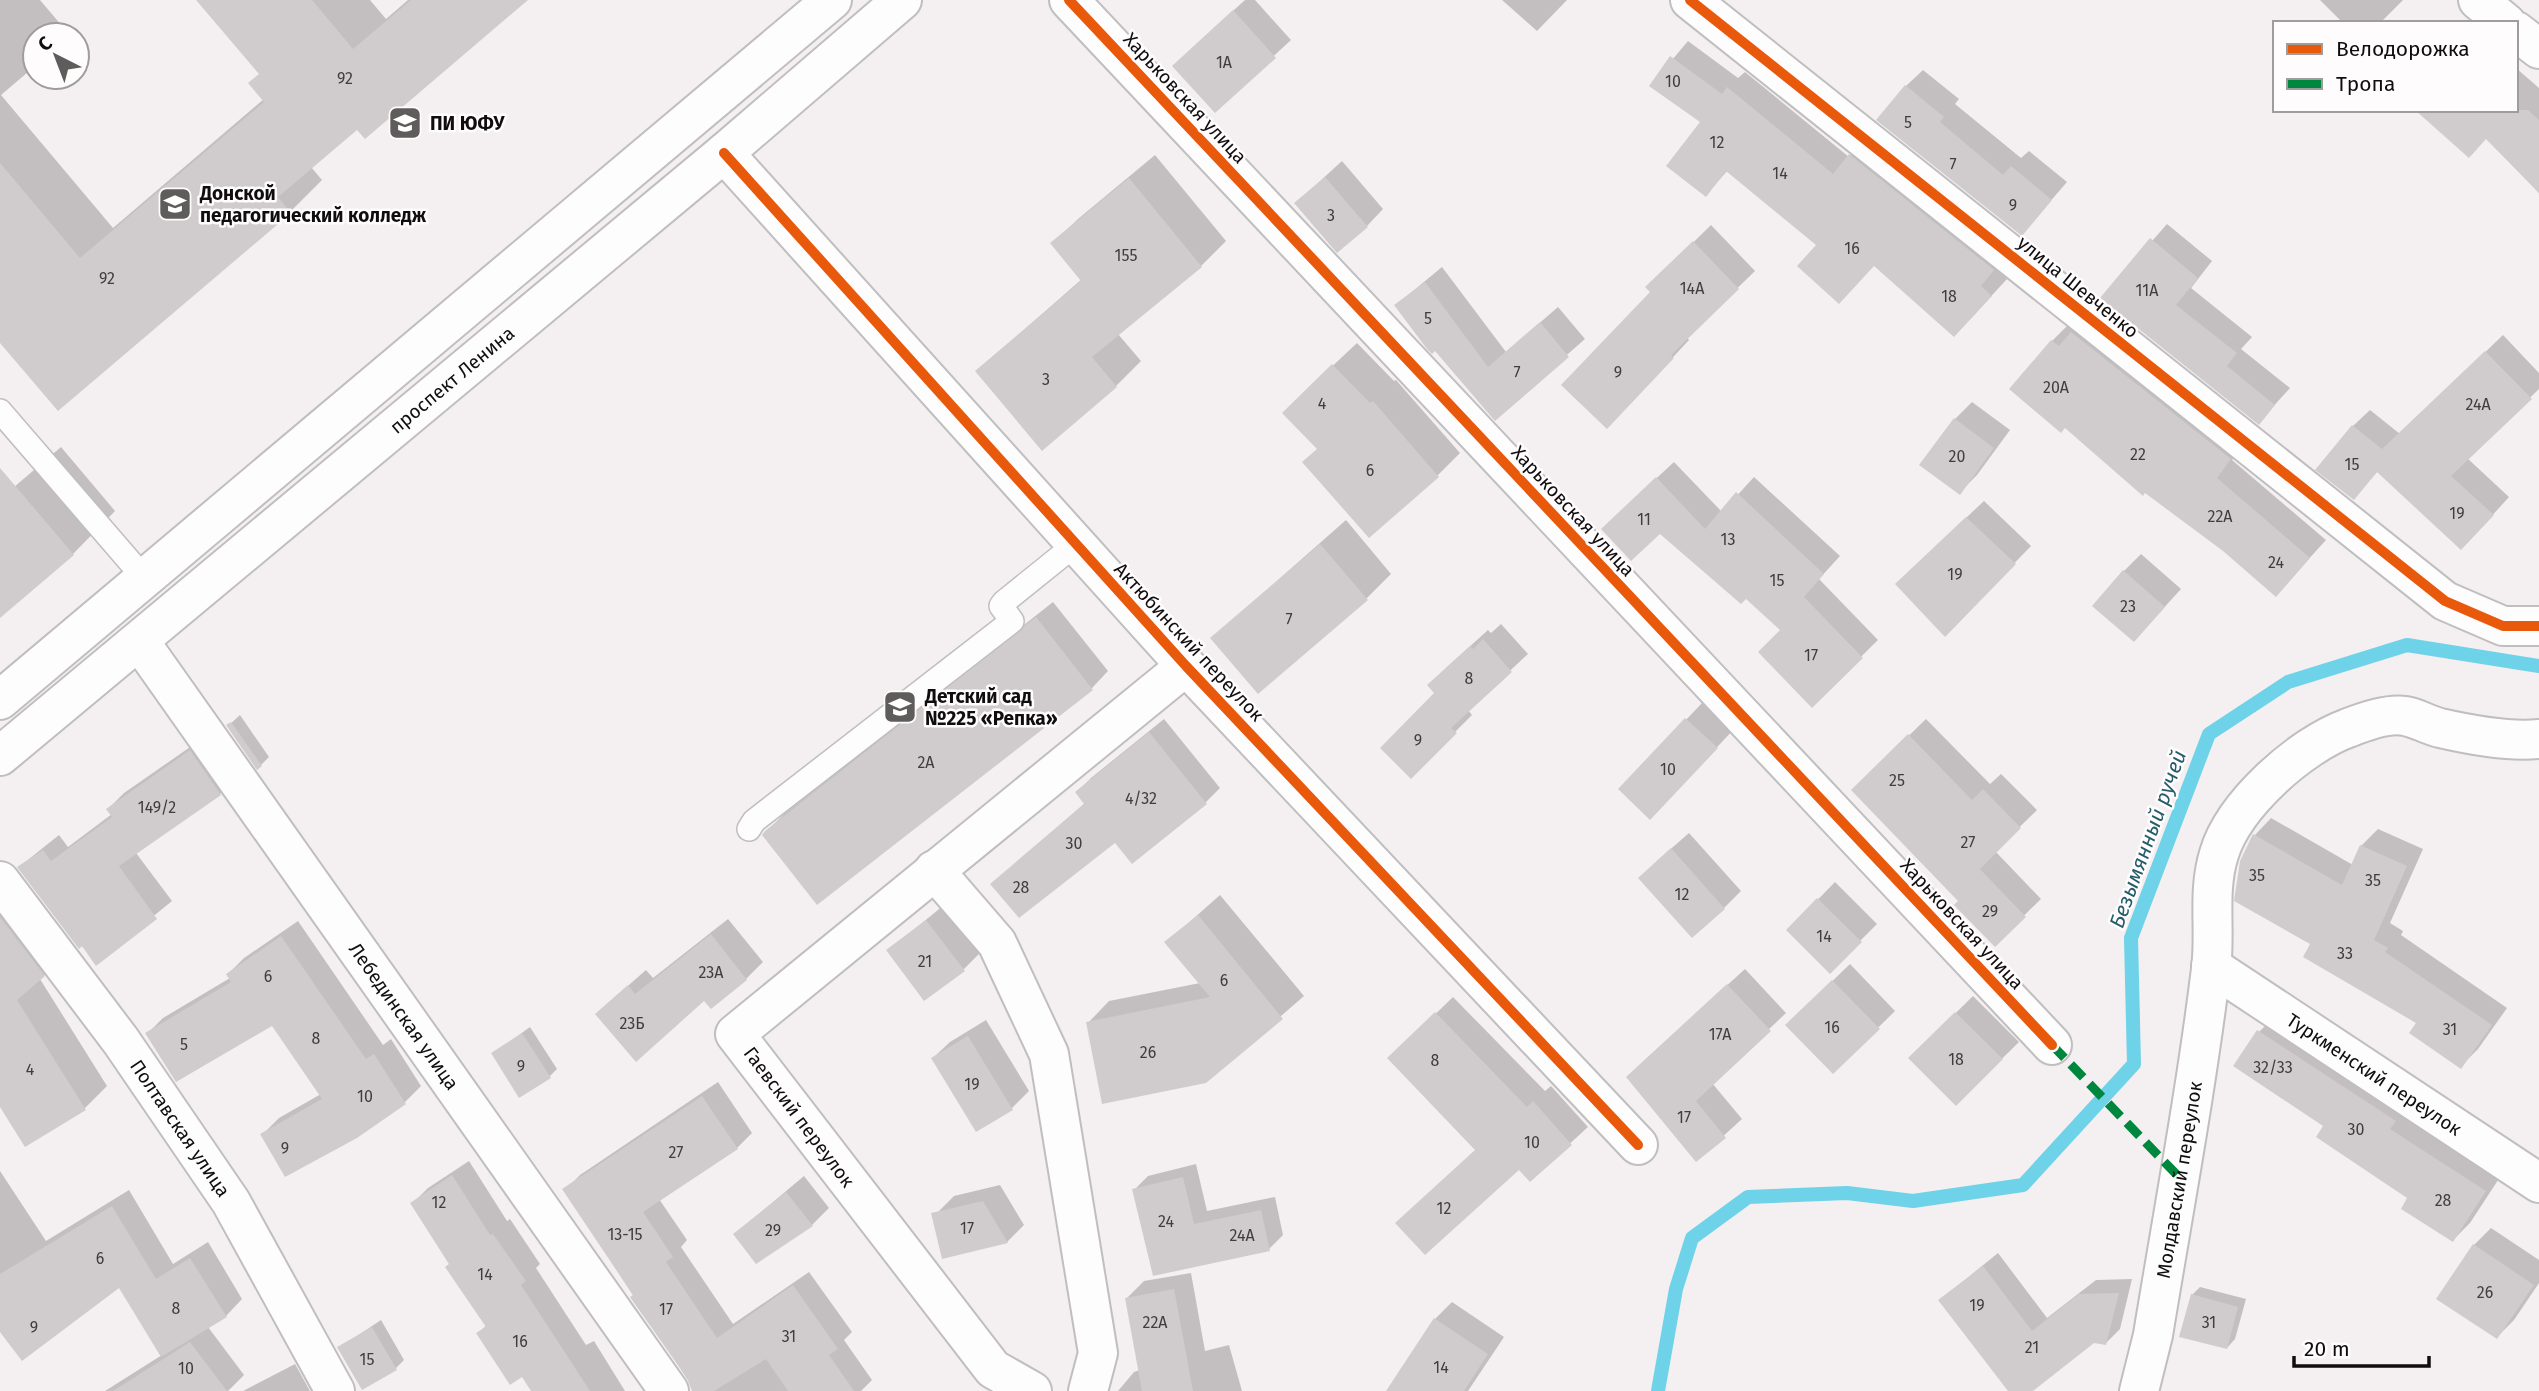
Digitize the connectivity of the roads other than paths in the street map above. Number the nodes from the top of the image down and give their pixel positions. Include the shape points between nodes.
1 (832, 0) edge
2 (902, 0) edge
3 (1069, 0) edge
4 (1690, 0) edge
5 (2478, 0) edge
6 (2504, 21) edge
7 (2518, 33) edge
8 (2539, 49) edge
9 (724, 153) junction
10 (0, 411) edge
11 (8, 437) edge
12 (1076, 544) junction
13 (145, 579) junction
14 (2539, 626) edge
15 (140, 642) junction
16 (1186, 666) junction
17 (0, 700) edge
18 (2539, 738) edge
19 (0, 756) edge
20 (749, 829) dead end
21 (934, 870) junction
22 (0, 881) edge
23 (2211, 966) junction
24 (2052, 1045) dead end
25 (1638, 1145) dead end
26 (2539, 1182) edge
27 (335, 1391) edge
28 (669, 1391) edge
29 (1032, 1391) edge
30 (1088, 1391) edge
31 (2139, 1391) edge

1 - 13 street
2 - 9 street, проспект Ленина
3 - 24 street, Харьковская улица
4 - 14 street, улица Шевченко via 2445,601 2503,626
5 - 6 street
7 - 8 street
9 - 12 street, Актюбинский переулок
9 - 15 street, проспект Ленина
10 - 11 lane
11 - 13 lane
12 - 16 street, Актюбинский переулок
12 - 20 lane via 1004,601 1003,609 1012,621
13 - 17 street
15 - 19 street, проспект Ленина
15 - 28 street, Лебединская улица
16 - 21 street, Гаевский переулок
16 - 25 street, Актюбинский переулок
18 - 23 street, Молдавский переулок via 2519,741 2438,728 2404,715 2349,727 2316,741 2244,809 2219,852 2211,896
21 - 29 street, Гаевский переулок via 735,1034 993,1370
21 - 30 street via 998,943 1049,1054 1098,1353
22 - 27 street, Полтавская улица via 121,1041 231,1202
23 - 26 street, Туркменский переулок
23 - 31 street, Молдавский переулок via 2153,1335

